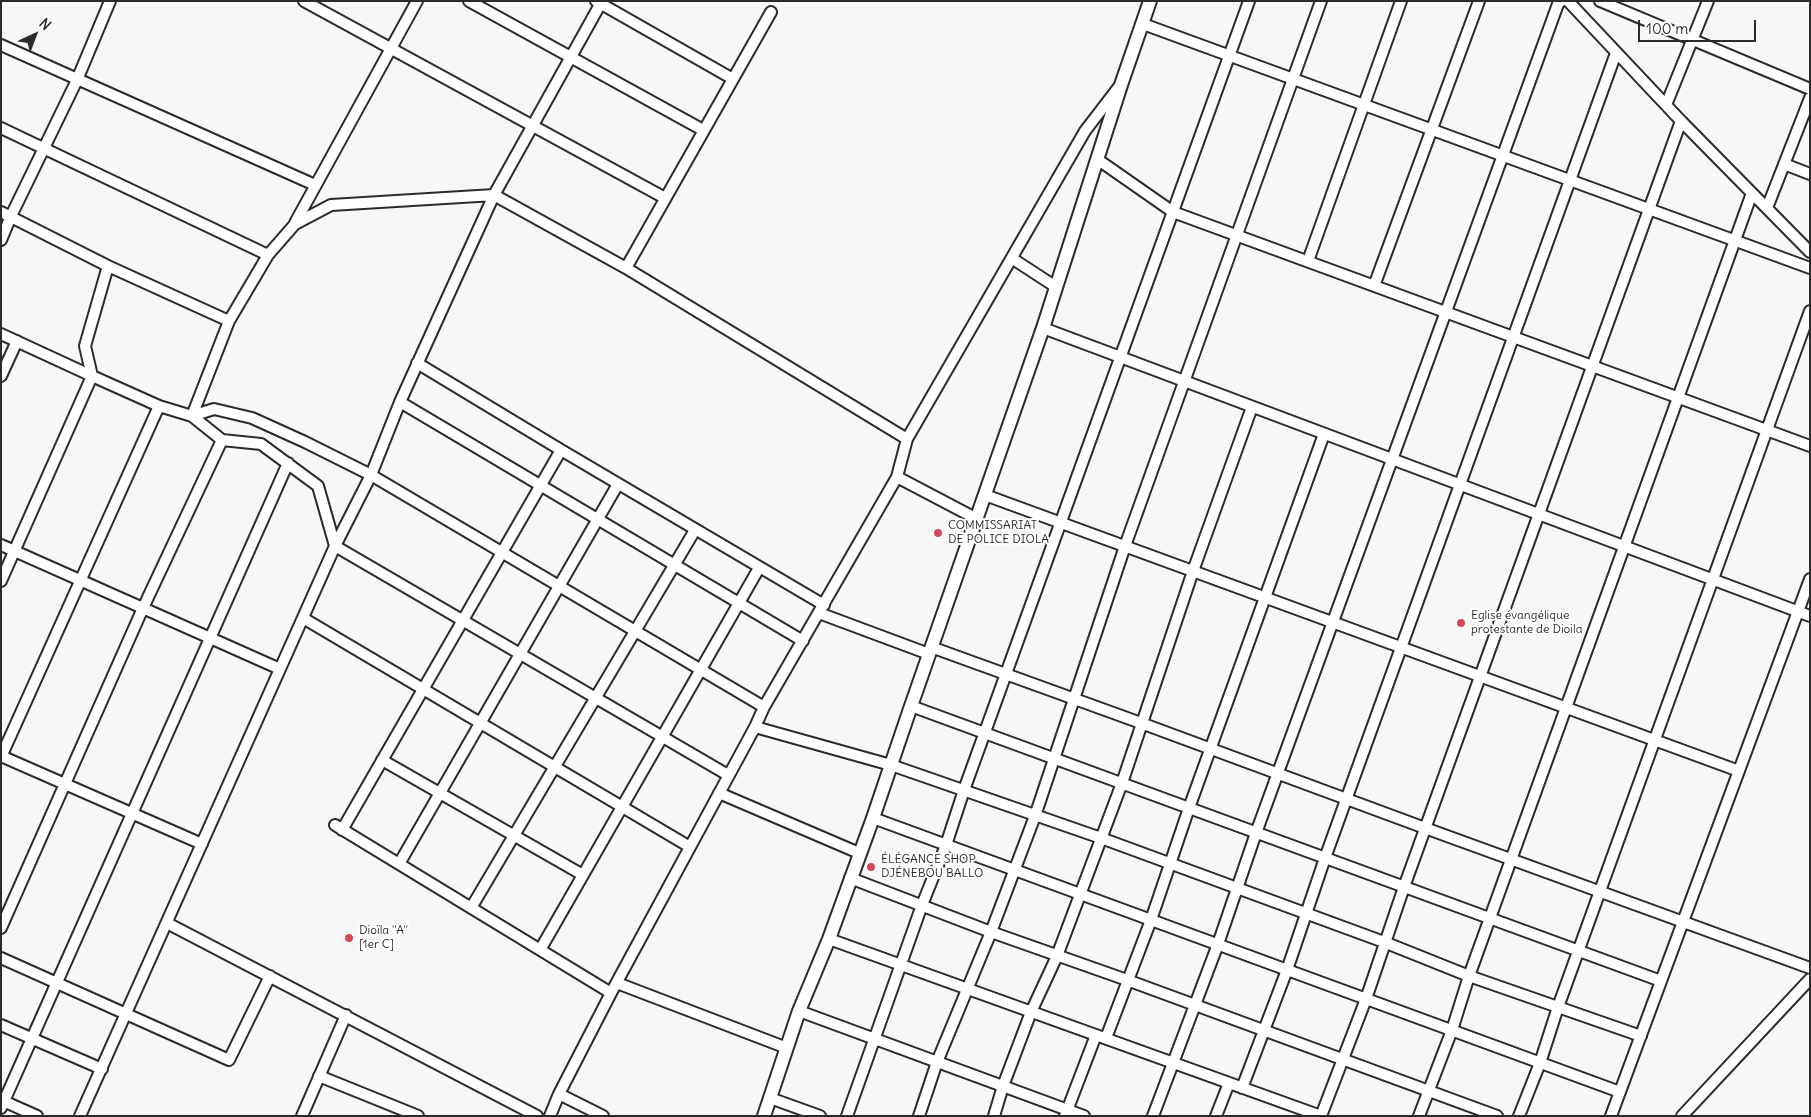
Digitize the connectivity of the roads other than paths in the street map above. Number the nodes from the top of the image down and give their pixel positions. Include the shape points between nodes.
1 (304, 1) edge
2 (417, 1) edge
3 (469, 1) edge
4 (1150, 1) edge
5 (1249, 1) edge
6 (1321, 1) edge
7 (1402, 1) edge
8 (1479, 1) edge
9 (1600, 1) edge
10 (1708, 1) edge
11 (109, 2) edge
12 (599, 2) edge
13 (1559, 2) edge
14 (771, 12) dead end
15 (1143, 24) junction
16 (1693, 40) junction
17 (1, 45) edge
18 (391, 49) junction
19 (1616, 53) junction
20 (1229, 56) junction
21 (571, 57) junction
22 (733, 79) junction
23 (1293, 79) junction
24 (77, 80) junction
25 (1121, 85) junction
26 (1810, 89) edge
27 (1810, 98) edge
28 (1364, 105) junction
29 (1666, 105) junction
30 (1681, 121) junction
31 (532, 125) junction
32 (1, 128) edge
33 (703, 130) junction
34 (1431, 130) junction
35 (44, 148) junction
36 (1503, 156) junction
37 (1097, 159) junction
38 (1784, 164) junction
39 (1810, 174) edge
40 (1570, 180) junction
41 (316, 185) junction
42 (1752, 193) junction
43 (494, 195) junction
44 (665, 198) junction
45 (1767, 208) junction
46 (1649, 209) junction
47 (1173, 212) junction
48 (6, 214) edge
49 (295, 224) junction
50 (1237, 236) junction
51 (1, 240) edge
52 (1735, 241) junction
53 (1810, 252) edge
54 (268, 255) junction
55 (1013, 259) junction
56 (1308, 262) junction
57 (108, 266) junction
58 (626, 268) junction
59 (1810, 268) edge
60 (1374, 286) junction
61 (1056, 287) junction
62 (1810, 310) edge
63 (1446, 312) junction
64 (229, 321) junction
65 (1043, 328) junction
66 (1, 334) edge
67 (1514, 337) junction
68 (17, 342) junction
69 (1120, 357) junction
70 (417, 363) junction
71 (1592, 366) junction
72 (1, 376) edge
73 (92, 376) junction
74 (1184, 381) junction
75 (1679, 398) junction
76 (400, 402) junction
77 (159, 406) junction
78 (1252, 407) junction
79 (192, 416) junction
80 (1767, 430) junction
81 (1324, 434) junction
82 (222, 440) junction
83 (907, 440) junction
84 (1810, 446) edge
85 (561, 450) junction
86 (1392, 459) junction
87 (288, 463) junction
88 (371, 475) junction
89 (897, 477) junction
90 (618, 484) junction
91 (1460, 485) junction
92 (540, 486) junction
93 (986, 495) junction
94 (1538, 514) junction
95 (597, 519) junction
96 (977, 519) junction
97 (1061, 522) junction
98 (695, 530) junction
99 (1, 545) edge
100 (335, 546) junction
101 (1125, 546) junction
102 (1625, 546) junction
103 (15, 551) junction
104 (502, 551) junction
105 (674, 564) junction
106 (759, 568) junction
107 (1193, 571) junction
108 (1810, 579) edge
109 (81, 580) junction
110 (1712, 580) junction
111 (1, 581) edge
112 (559, 586) junction
113 (1265, 597) junction
114 (738, 602) junction
115 (143, 608) junction
116 (822, 609) junction
117 (1798, 612) junction
118 (1810, 616) edge
119 (303, 618) junction
120 (462, 621) junction
121 (1333, 622) junction
122 (635, 630) junction
123 (211, 638) junction
124 (803, 641) junction
125 (1402, 647) junction
126 (930, 651) junction
127 (520, 654) junction
128 (280, 669) junction
129 (700, 669) junction
130 (1006, 674) junction
131 (1480, 676) junction
132 (422, 690) junction
133 (595, 698) junction
134 (1074, 699) junction
135 (911, 706) junction
136 (764, 707) junction
137 (1566, 708) junction
138 (1141, 723) junction
139 (480, 724) junction
140 (755, 727) junction
141 (984, 733) junction
142 (662, 737) junction
143 (1655, 740) junction
144 (1210, 750) junction
145 (1, 757) edge
146 (1053, 758) junction
147 (382, 760) junction
148 (891, 765) junction
149 (554, 767) junction
150 (1739, 771) junction
151 (1278, 774) junction
152 (728, 775) junction
153 (1122, 783) junction
154 (65, 784) junction
155 (964, 790) junction
156 (440, 793) junction
157 (719, 793) junction
158 (1346, 800) junction
159 (622, 807) junction
160 (1189, 808) junction
161 (132, 814) junction
162 (1035, 816) junction
163 (873, 818) junction
164 (1425, 828) junction
165 (1256, 833) junction
166 (514, 835) junction
167 (1101, 838) junction
168 (202, 844) junction
169 (946, 845) junction
170 (690, 847) junction
171 (860, 853) junction
172 (1325, 858) junction
173 (1512, 860) junction
174 (399, 864) junction
175 (1169, 864) junction
176 (1014, 870) junction
177 (583, 875) junction
178 (850, 878) junction
179 (1404, 887) junction
180 (1237, 889) junction
181 (1600, 892) junction
182 (1080, 895) junction
183 (922, 905) junction
184 (471, 908) junction
185 (1307, 914) junction
186 (1490, 919) junction
187 (1151, 920) junction
188 (1683, 922) junction
189 (167, 923) junction
190 (1, 928) edge
191 (991, 932) junction
192 (829, 939) junction
193 (1384, 942) junction
194 (1218, 944) junction
195 (540, 950) junction
196 (1578, 951) junction
197 (1057, 956) junction
198 (1, 958) edge
199 (901, 965) junction
200 (1810, 968) edge
201 (1287, 970) junction
202 (270, 976) junction
203 (1469, 976) junction
204 (1810, 979) edge
205 (1127, 980) junction
206 (1661, 981) junction
207 (58, 983) junction
208 (617, 983) junction
209 (968, 989) junction
210 (611, 993) junction
211 (1366, 999) junction
212 (1194, 1004) junction
213 (1558, 1007) junction
214 (799, 1011) junction
215 (1032, 1012) junction
216 (127, 1014) junction
217 (346, 1015) junction
218 (1, 1025) edge
219 (1263, 1030) junction
220 (1452, 1030) junction
221 (1641, 1036) junction
222 (1101, 1037) junction
223 (32, 1039) junction
224 (874, 1039) junction
225 (788, 1048) junction
226 (1342, 1059) junction
227 (937, 1062) junction
228 (1173, 1062) junction
229 (1540, 1062) junction
230 (102, 1069) junction
231 (319, 1076) junction
232 (1228, 1083) junction
233 (1003, 1086) junction
234 (1242, 1088) junction
235 (1428, 1090) junction
236 (1620, 1092) junction
237 (559, 1094) junction
238 (770, 1098) junction
239 (2, 1103) edge
240 (1066, 1113) edge
241 (37, 1116) edge
242 (80, 1116) edge
243 (302, 1116) edge
244 (418, 1116) edge
245 (537, 1116) edge
246 (550, 1116) edge
247 (603, 1116) edge
248 (764, 1116) edge
249 (820, 1116) edge
250 (847, 1116) edge
251 (919, 1116) edge
252 (994, 1116) edge
253 (1084, 1116) edge
254 (1153, 1116) edge
255 (1216, 1116) edge
256 (1321, 1116) edge
257 (1419, 1116) edge
258 (1498, 1116) edge
259 (1519, 1116) edge
260 (1611, 1116) edge
261 (1682, 1116) edge

1 - 18 street
2 - 18 street
3 - 21 street
4 - 15 main road
5 - 20 street
6 - 23 street
7 - 28 street
8 - 34 street
9 - 16 street
10 - 16 street
11 - 24 street
12 - 21 street
12 - 22 street
13 - 19 street
13 - 36 street
14 - 22 street
15 - 20 street
15 - 25 main road
16 - 26 street
16 - 29 street
17 - 24 street
18 - 31 street
18 - 41 street
19 - 29 street
19 - 40 street
20 - 23 street
20 - 47 street
21 - 31 street
21 - 33 street
22 - 33 street
23 - 28 street
23 - 50 street
24 - 35 street
24 - 41 street
25 - 37 main road
25 - 55 street via 1085,131
27 - 38 street
28 - 34 street
28 - 56 street
29 - 30 street
30 - 42 street
30 - 46 street
31 - 43 street
31 - 44 street
32 - 35 street
33 - 44 street
34 - 36 street
34 - 60 street
35 - 48 street
35 - 54 street
36 - 40 street
36 - 63 street
37 - 47 street
37 - 61 main road
38 - 39 street
38 - 45 street
40 - 46 street
40 - 67 street
41 - 49 street
42 - 45 street
42 - 52 street
43 - 49 street via 331,205
43 - 58 street
43 - 70 street
44 - 58 street
45 - 53 street
46 - 52 street
46 - 71 street
47 - 50 street
47 - 69 street
48 - 51 street
48 - 57 street
49 - 54 street
50 - 56 street
50 - 74 street
52 - 59 street
52 - 75 street
54 - 64 street
55 - 61 street
55 - 83 street
56 - 60 street
57 - 64 street
57 - 73 street via 85,346
58 - 83 street
60 - 63 street
61 - 65 main road
62 - 80 street
63 - 67 street
63 - 86 street
64 - 79 street
65 - 69 street
65 - 93 main road
66 - 68 street
67 - 71 street
67 - 91 street
68 - 72 street
68 - 73 street
69 - 74 street
69 - 97 street
70 - 76 street
70 - 85 street
71 - 75 street
71 - 94 street
73 - 77 street
73 - 103 street
74 - 78 street
74 - 101 street
75 - 80 street
75 - 102 street
76 - 88 street
76 - 92 street
77 - 79 street
77 - 109 street
78 - 81 street
78 - 107 street
79 - 82 street
79 - 88 street via 214,409 252,418
80 - 84 street
80 - 110 street
81 - 86 street
81 - 113 street
82 - 87 street via 261,444
82 - 115 street
83 - 89 street
85 - 90 street
85 - 92 street
86 - 91 street
86 - 121 street
87 - 100 street via 318,486
87 - 123 street
88 - 100 street
88 - 104 street
89 - 96 street
89 - 116 street
90 - 95 street
90 - 98 street
91 - 94 street
91 - 125 street
92 - 95 street
92 - 104 street
93 - 96 main road
93 - 97 street
94 - 102 street
94 - 131 street
95 - 105 street
95 - 112 street
96 - 126 main road
97 - 101 street
97 - 130 street
98 - 105 street
98 - 106 street
99 - 103 street
100 - 119 street
100 - 120 street
101 - 107 street
101 - 134 street
102 - 110 street
102 - 137 street
103 - 109 street
103 - 111 street
104 - 112 street
104 - 120 street
105 - 114 street
105 - 122 street
106 - 114 street
106 - 116 street
107 - 113 street
107 - 138 street
108 - 117 street
109 - 115 street
109 - 145 street
110 - 117 street
110 - 143 street
112 - 122 street
112 - 127 street
113 - 121 street
113 - 144 street
114 - 124 street
114 - 129 street
115 - 123 street
115 - 154 street
116 - 124 street
116 - 126 street
117 - 118 street
117 - 150 street
119 - 128 street
119 - 132 street
120 - 127 street
120 - 132 street
121 - 125 street
121 - 151 street
122 - 129 street
122 - 133 street
123 - 128 street
123 - 161 street
124 - 136 street
125 - 131 street
125 - 158 street
126 - 130 street
126 - 135 main road
127 - 133 street
127 - 139 street
128 - 168 street
129 - 136 street
129 - 142 street
130 - 134 street
130 - 141 street
131 - 137 street
131 - 164 street
132 - 139 street
132 - 147 street
133 - 142 street
133 - 149 street
134 - 138 street
134 - 146 street
135 - 141 street
135 - 148 main road
136 - 140 street
137 - 143 street
137 - 173 street
138 - 144 street
138 - 153 street
139 - 149 street
139 - 156 street
140 - 148 street
140 - 152 street
141 - 146 street
141 - 155 street
142 - 152 street
142 - 159 street
143 - 150 street
143 - 181 street
144 - 151 street
144 - 160 street
145 - 154 street
146 - 153 street
146 - 162 street
147 - 156 street
147 - 174 street via 338,827
148 - 155 street
148 - 163 main road
149 - 159 street
149 - 166 street
150 - 188 street
151 - 158 street
151 - 165 street
152 - 157 street
153 - 160 street
153 - 167 street
154 - 161 street
154 - 190 street
155 - 162 street
155 - 169 street
156 - 166 street
156 - 174 street
157 - 170 street
157 - 171 street
158 - 164 street
158 - 172 street
159 - 170 street
159 - 177 street
160 - 165 street
160 - 175 street
161 - 168 street
161 - 207 street
162 - 167 street
162 - 176 street
163 - 169 street
163 - 171 main road
164 - 173 street
164 - 179 street
165 - 172 street
165 - 180 street
166 - 177 street
166 - 184 street
167 - 175 street
167 - 182 street
168 - 189 street
169 - 176 street
169 - 183 street
170 - 208 street
171 - 178 main road
172 - 179 street
172 - 185 street
173 - 181 street
173 - 186 street
174 - 184 street
175 - 180 street
175 - 187 street
176 - 182 street
176 - 191 street
177 - 195 street
178 - 183 street
178 - 192 main road
179 - 186 street
179 - 193 street
180 - 185 street
180 - 194 street
181 - 188 street
181 - 196 street
182 - 187 street
182 - 197 street
183 - 191 street
183 - 199 street
184 - 195 street
185 - 193 street
185 - 201 street
186 - 196 street
186 - 203 street
187 - 194 street
187 - 205 street
188 - 200 street
188 - 206 street
189 - 202 street
189 - 216 street
191 - 197 street
191 - 209 street
192 - 199 street
192 - 214 main road
193 - 203 street
193 - 211 street
194 - 201 street
194 - 212 street
195 - 210 street
196 - 206 street
196 - 213 street
197 - 205 street
197 - 215 street
198 - 207 street
199 - 209 street
199 - 224 street
201 - 211 street
201 - 219 street
202 - 216 street via 229,1060
202 - 217 street
203 - 213 street
203 - 220 street
204 - 261 street
205 - 212 street
205 - 222 street
206 - 221 street
207 - 216 street
207 - 223 street
208 - 210 street
208 - 225 street
209 - 215 street
209 - 227 street
210 - 237 street
211 - 220 street
211 - 226 street
212 - 219 street
212 - 228 street
213 - 221 street
213 - 229 street
214 - 224 street
214 - 225 main road
215 - 222 street
215 - 233 street
216 - 230 street
217 - 231 street
217 - 245 street
218 - 223 street
219 - 226 street
219 - 234 street
220 - 229 street
220 - 235 street
221 - 236 street
222 - 228 street
222 - 240 street
223 - 230 street
223 - 239 street
224 - 227 street
224 - 250 street
225 - 238 main road
226 - 235 street
226 - 256 street
227 - 233 street
227 - 251 street
228 - 232 street
228 - 254 street
229 - 236 street
229 - 259 street
230 - 242 street
231 - 243 street
231 - 244 street
232 - 234 street
232 - 255 street
233 - 240 street
233 - 252 street
234 - 256 street
235 - 257 street
235 - 258 street
236 - 260 street
237 - 246 street
237 - 247 street
238 - 248 main road
238 - 249 street
239 - 241 street
240 - 253 street

